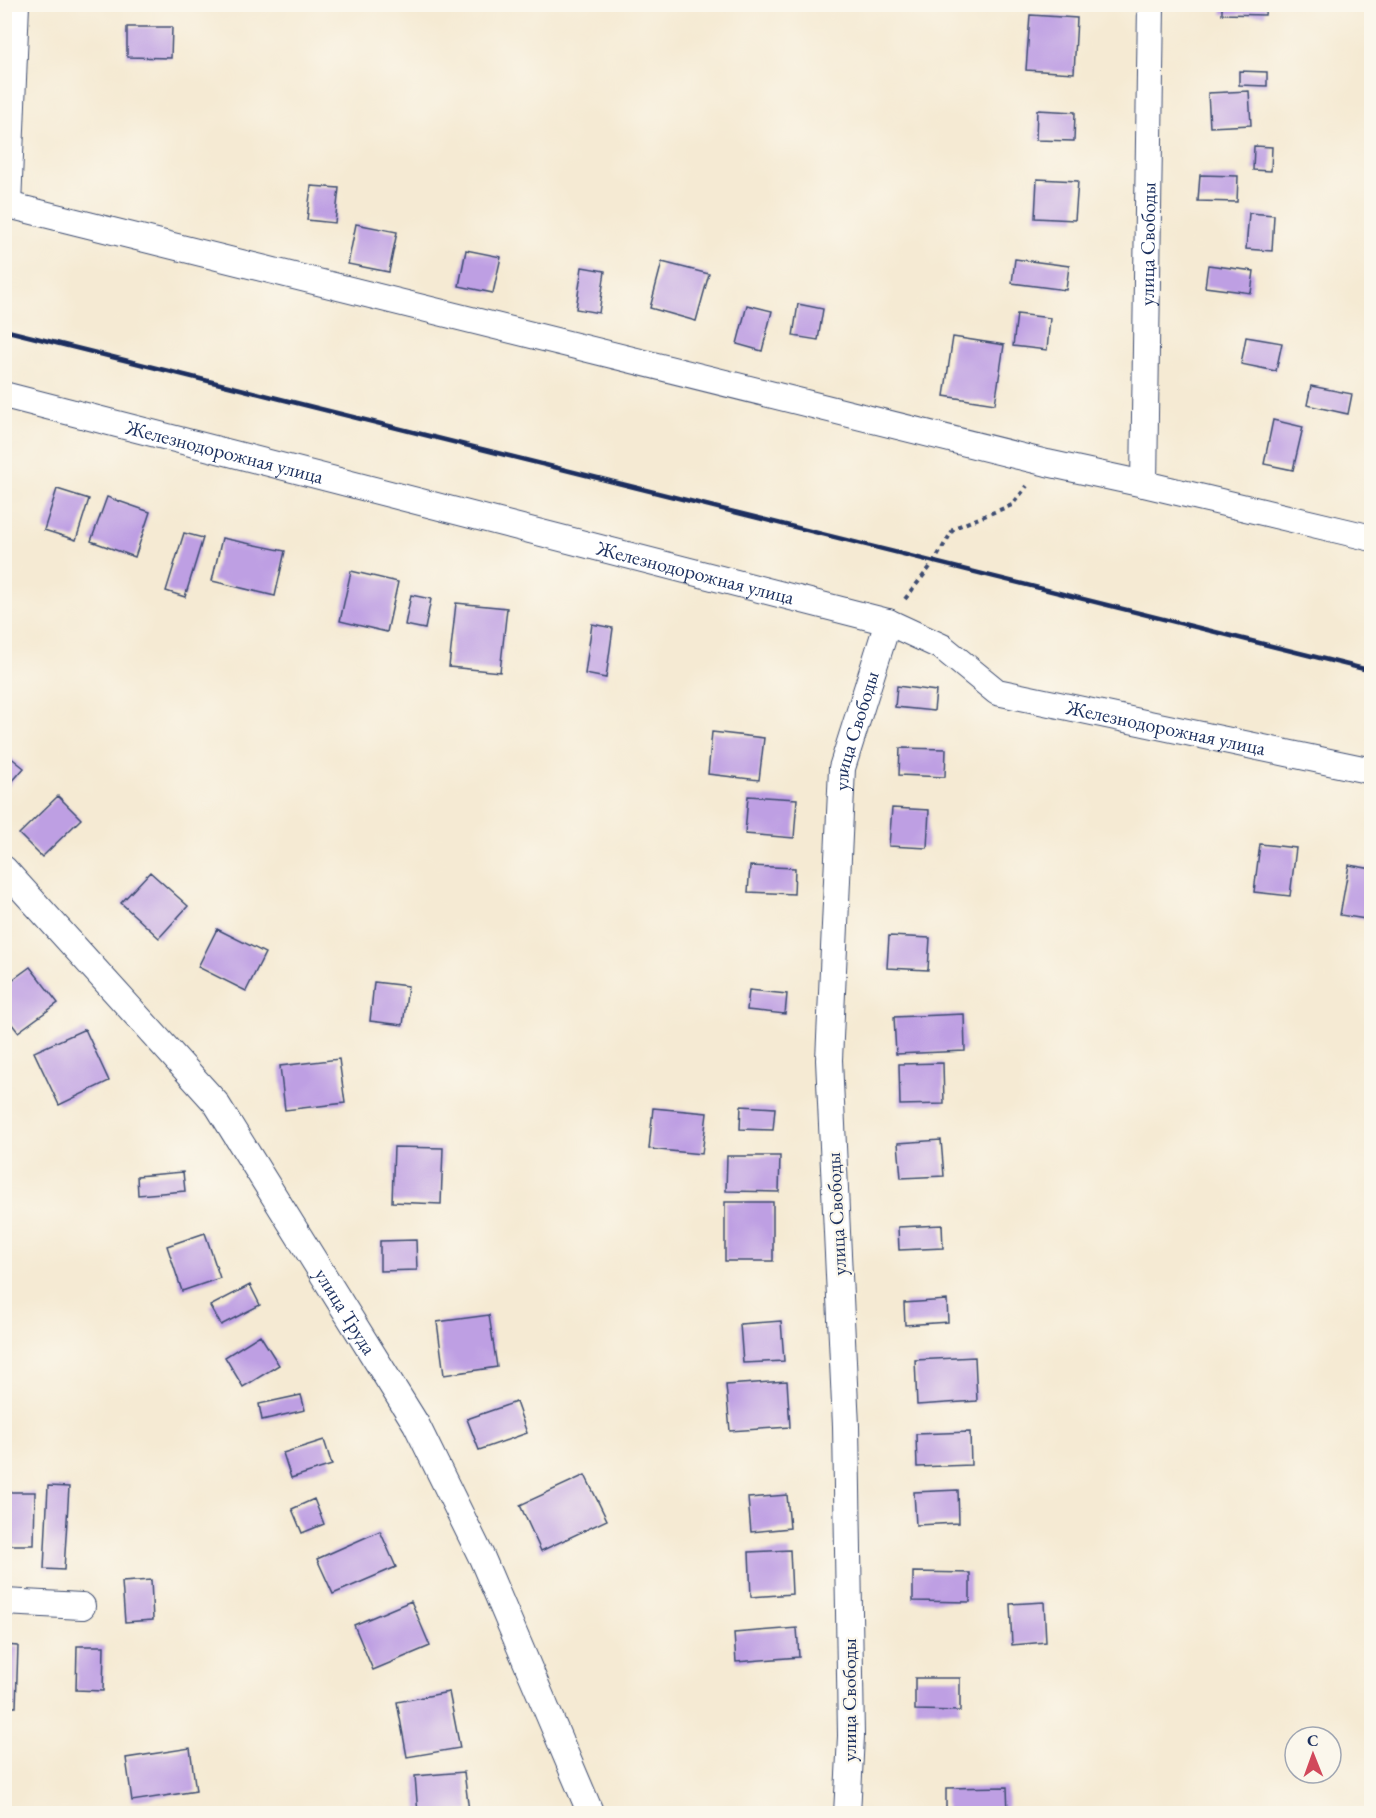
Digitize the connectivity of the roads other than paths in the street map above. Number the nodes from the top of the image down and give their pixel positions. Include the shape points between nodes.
1 (16, 4) edge
2 (1151, 4) edge
3 (6, 205) edge
4 (4, 395) edge
5 (1144, 484) junction
6 (1371, 538) edge
7 (888, 622) junction
8 (1371, 771) edge
9 (4, 869) edge
10 (4, 1602) edge
11 (82, 1606) dead end
12 (591, 1814) edge
13 (847, 1814) edge

1 - 3 street
2 - 5 street, улица Свободы
3 - 5 street
4 - 7 street, Железнодорожная улица
5 - 6 street
7 - 8 street, Железнодорожная улица via 942,647 997,692
7 - 13 street, улица Свободы via 842,768 829,1060 846,1438 851,1736
9 - 12 street, улица Труда via 216,1103 416,1424 482,1558
10 - 11 street

